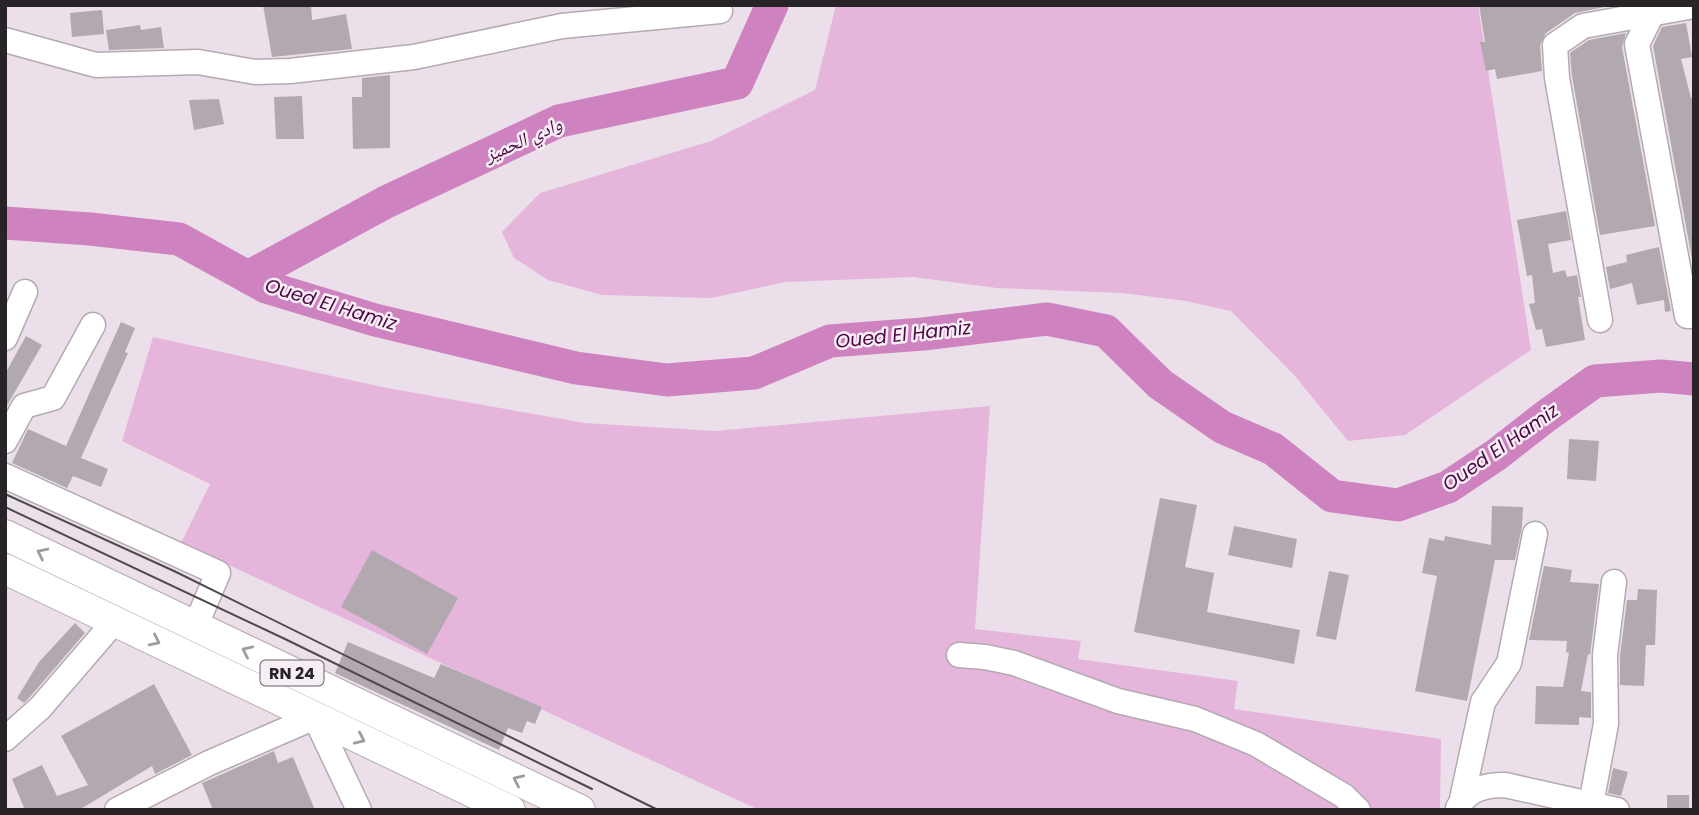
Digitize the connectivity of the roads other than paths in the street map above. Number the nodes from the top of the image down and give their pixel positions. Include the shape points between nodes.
1 (1694, 6) edge
2 (1653, 8) edge
3 (720, 11) dead end
4 (1581, 15) edge
5 (5, 40) edge
6 (25, 292) dead end
7 (1694, 316) edge
8 (1600, 320) dead end
9 (93, 325) dead end
10 (5, 338) edge
11 (5, 441) edge
12 (5, 476) edge
13 (1535, 534) dead end
14 (5, 535) edge
15 (5, 569) edge
16 (1614, 582) dead end
17 (115, 621) junction
18 (195, 626) junction
19 (959, 654) dead end
20 (315, 717) junction
21 (5, 738) edge
22 (1460, 804) edge
23 (1591, 804) junction
24 (359, 809) edge
25 (117, 810) edge
26 (510, 810) edge
27 (580, 810) edge
28 (1358, 810) edge
29 (1617, 810) edge

1 - 2 street
2 - 4 street
2 - 7 street via 1637,44 1687,316
3 - 5 street via 562,26 414,57 290,71 255,72 198,62 96,65
4 - 8 street via 1555,45 1557,78
6 - 10 street
9 - 11 street via 52,398 24,406
12 - 18 street via 218,573
13 - 22 street via 1509,663 1483,702
18 -> 14 main road, RN 24
15 - 17 main road, RN 24
16 - 23 street via 1605,655 1606,724
17 -> 20 main road, RN 24
17 - 21 street via 40,708
27 -> 18 main road, RN 24
19 - 28 street via 1014,663 1118,701 1195,719 1256,744 1344,796
20 - 24 street
20 - 25 street
20 -> 26 main road, RN 24
22 - 23 street via 1474,790 1505,785
23 - 29 street

